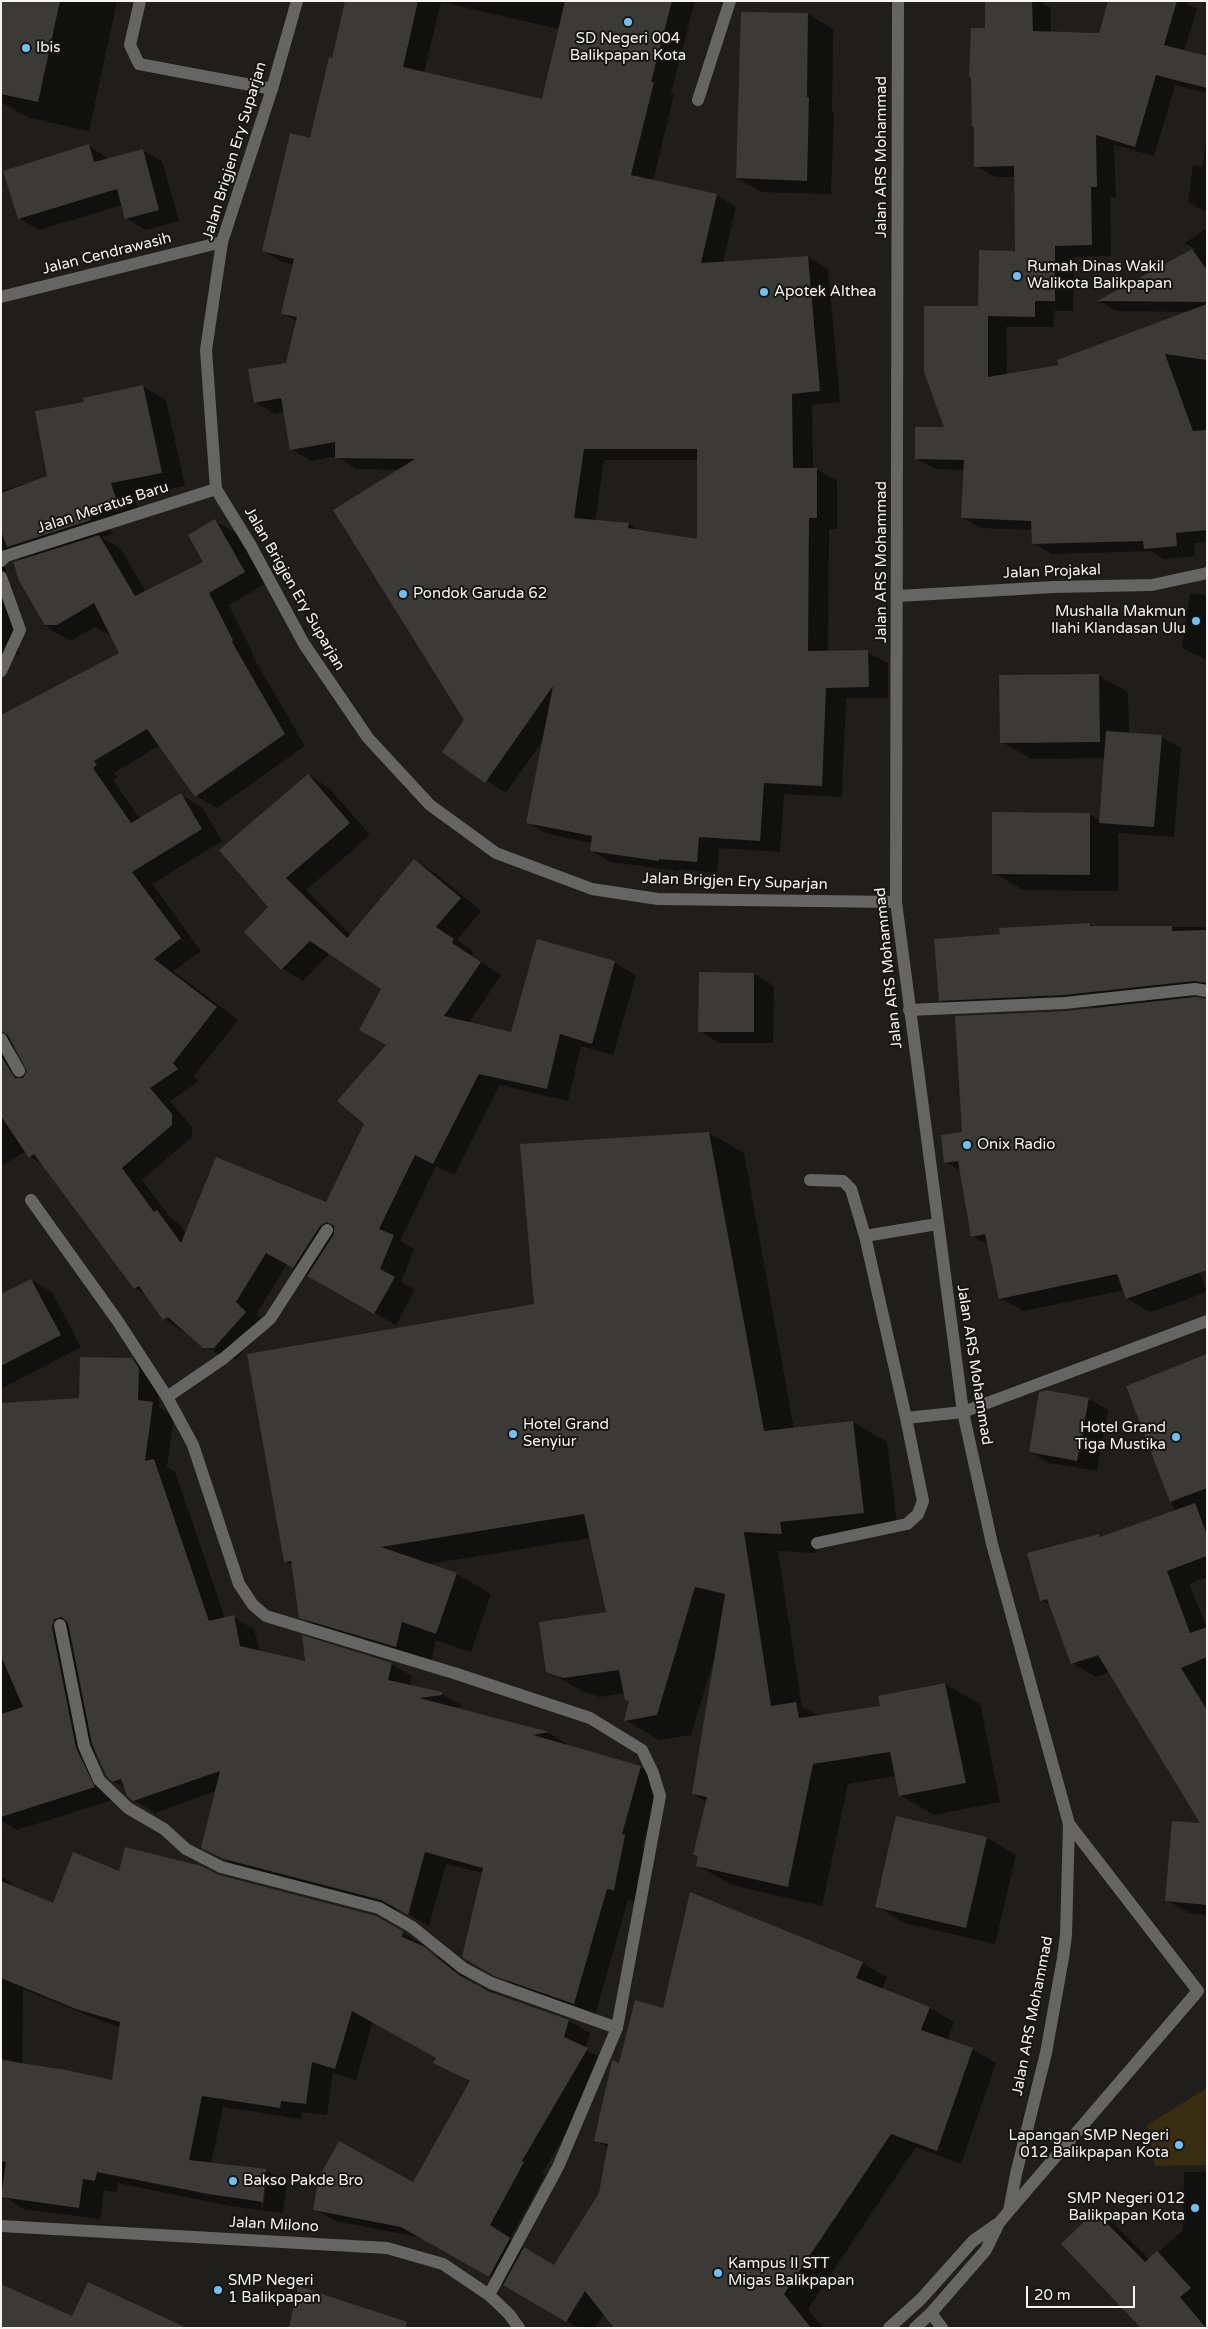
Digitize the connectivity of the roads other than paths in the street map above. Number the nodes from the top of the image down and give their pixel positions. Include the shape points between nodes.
1 (140, 1) edge
2 (298, 1) edge
3 (730, 1) edge
4 (898, 1) edge
5 (272, 89) junction
6 (698, 100) dead end
7 (222, 242) junction
8 (1, 297) edge
9 (216, 489) junction
10 (1, 561) edge
11 (1207, 573) edge
12 (1, 577) edge
13 (898, 596) junction
14 (1, 671) edge
15 (896, 902) junction
16 (1207, 991) edge
17 (910, 1010) junction
18 (1, 1038) edge
19 (19, 1070) dead end
20 (810, 1180) dead end
21 (32, 1200) dead end
22 (936, 1224) junction
23 (327, 1230) dead end
24 (866, 1236) junction
25 (1207, 1321) edge
26 (167, 1397) junction
27 (963, 1412) junction
28 (906, 1418) junction
29 (817, 1543) dead end
30 (60, 1625) dead end
31 (1069, 1824) junction
32 (1202, 1991) edge
33 (618, 2028) junction
34 (1009, 2210) junction
35 (999, 2223) junction
36 (1, 2226) edge
37 (489, 2294) junction
38 (932, 2313) junction
39 (519, 2328) edge
40 (889, 2328) edge
41 (915, 2328) edge
42 (942, 2328) edge

1 - 5 street via 130,45 139,64
2 - 5 street, Jalan Brigjen Ery Suparjan
3 - 6 street
4 - 13 street, Jalan ARS Mohammad
5 - 7 street, Jalan Brigjen Ery Suparjan
7 - 8 street, Jalan Cendrawasih
7 - 9 street, Jalan Brigjen Ery Suparjan via 206,350
9 - 10 street, Jalan Meratus Baru via 6,556
9 - 15 street, Jalan Brigjen Ery Suparjan via 304,644 368,738 430,805 496,853 592,889 658,899
11 - 13 street, Jalan Projakal via 1152,585
12 - 14 street via 20,630
13 - 15 street, Jalan ARS Mohammad
15 - 17 street, Jalan ARS Mohammad
16 - 17 street via 1195,989 1065,1003
17 - 22 street, Jalan ARS Mohammad
18 - 19 street
20 - 24 street via 843,1181 852,1189
21 - 26 street
22 - 24 street
22 - 27 street, Jalan ARS Mohammad
23 - 26 street via 270,1319 224,1358
24 - 28 street
25 - 27 street
26 - 33 street via 193,1445 239,1584 253,1605 266,1616 590,1718 642,1750 660,1796
27 - 28 street
27 - 31 street, Jalan ARS Mohammad via 992,1544
28 - 29 street via 924,1501 918,1514 908,1524
30 - 33 street via 84,1746 99,1780 128,1808 164,1829 186,1849 221,1867 379,1908 412,1927 463,1968 491,1983
31 - 32 street, Jalan ARS Mohammad
31 - 34 street, Jalan ARS Mohammad via 1063,1958 1046,2053
32 - 34 street
33 - 37 street via 558,2167
34 - 35 street
35 - 38 street via 986,2250
35 - 40 street via 974,2241 921,2299
36 - 37 street, Jalan Milono via 387,2248 443,2264
37 - 39 street, Jalan Milono
38 - 41 street
38 - 42 street

